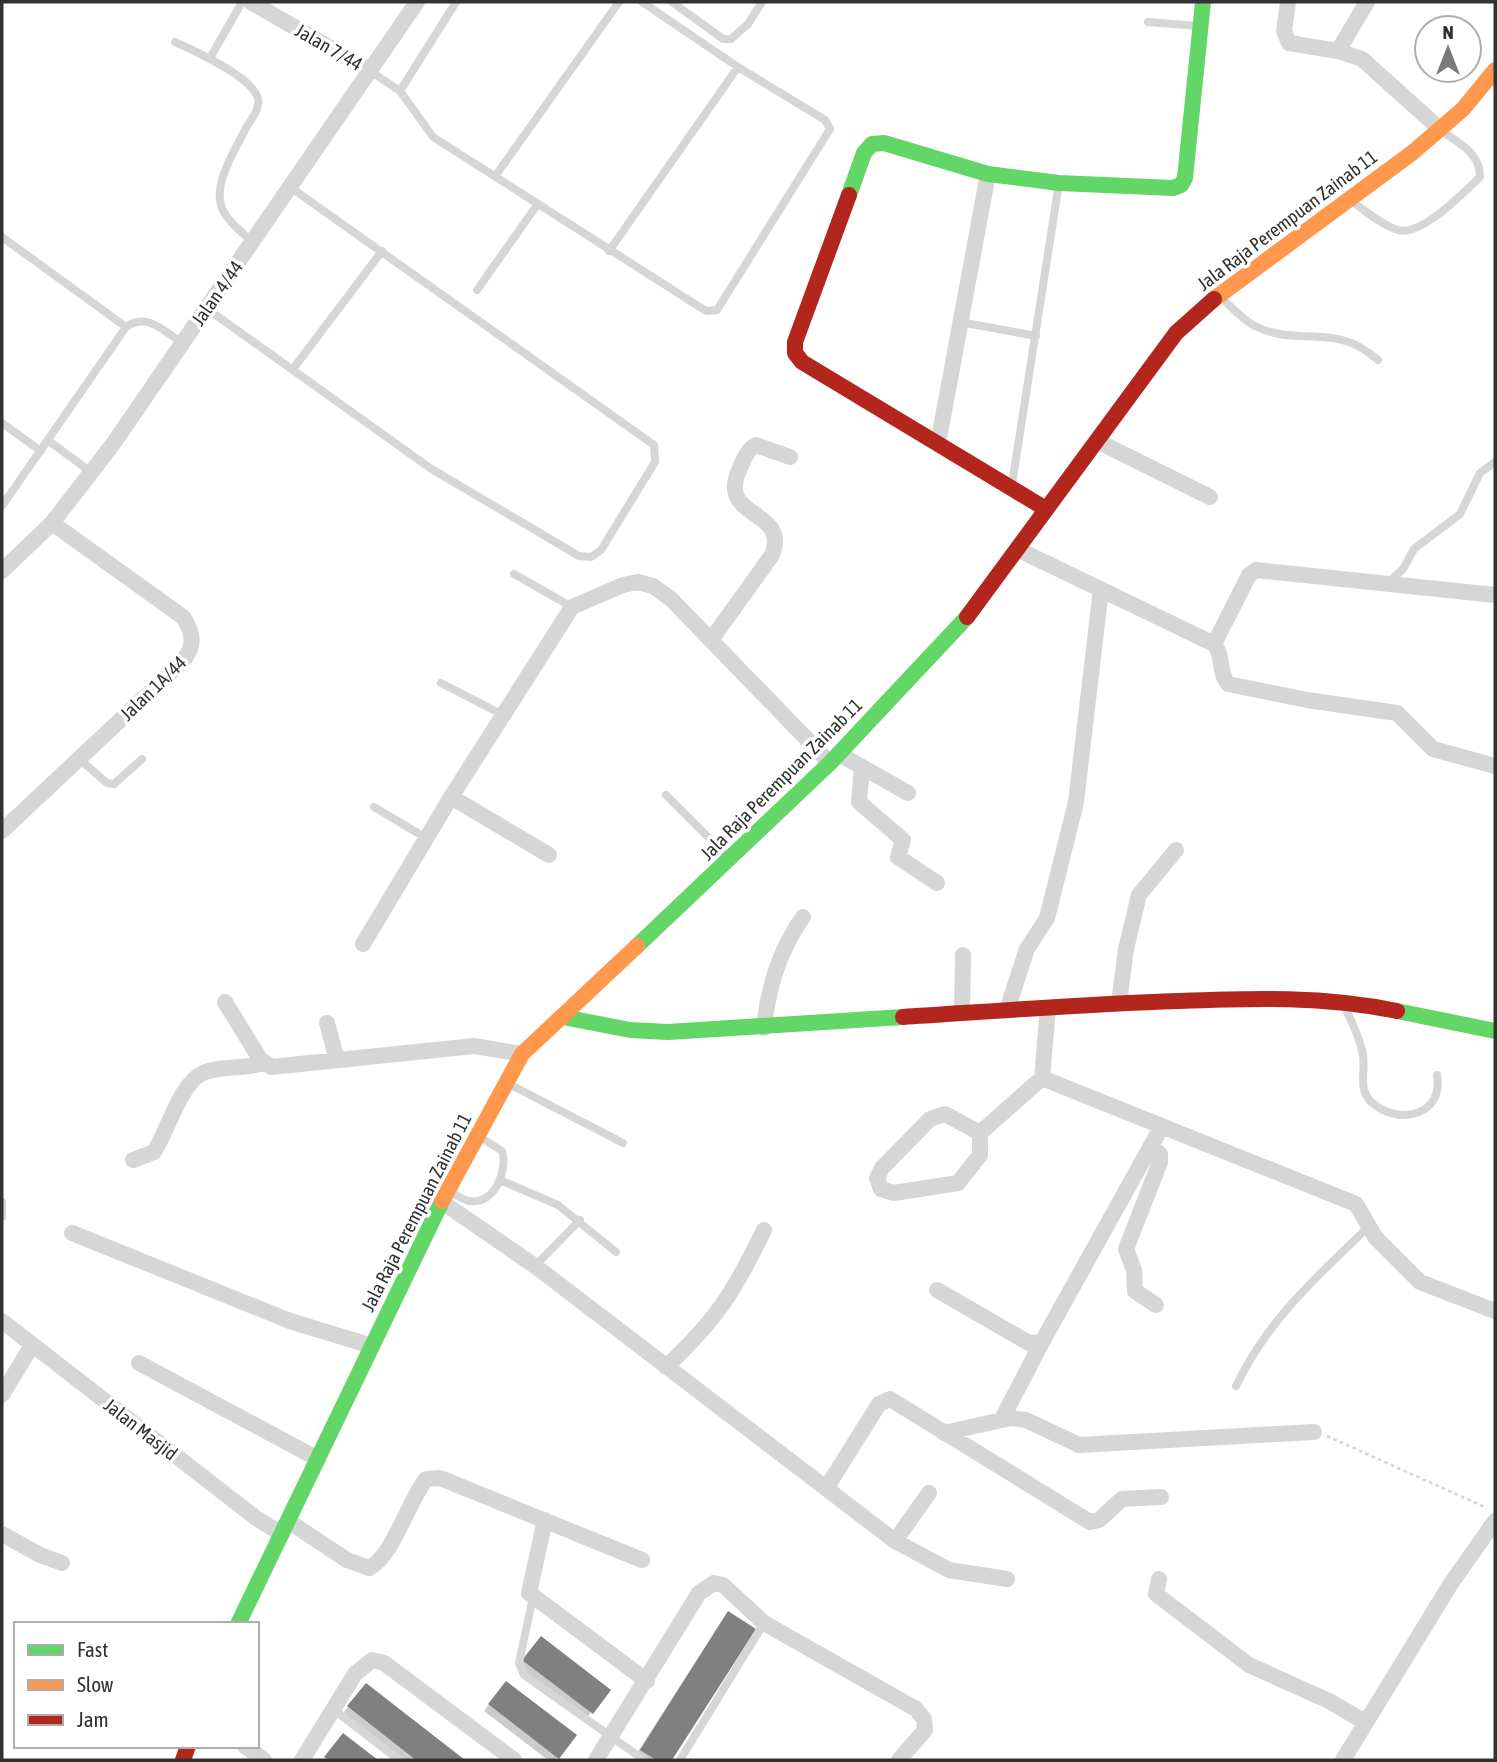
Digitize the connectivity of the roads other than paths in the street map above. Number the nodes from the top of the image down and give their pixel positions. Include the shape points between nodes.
1 (242, 2) edge
2 (251, 2) edge
3 (417, 2) edge
4 (457, 2) edge
5 (619, 2) edge
6 (642, 2) edge
7 (672, 2) edge
8 (762, 2) edge
9 (1203, 2) edge
10 (1289, 2) edge
11 (1367, 2) edge
12 (1148, 22) dead end
13 (1201, 27) junction
14 (175, 42) dead end
15 (1338, 51) junction
16 (210, 58) junction
17 (738, 67) junction
18 (1495, 70) edge
19 (370, 71) junction
20 (400, 91) junction
21 (1440, 129) junction
22 (988, 174) junction
23 (496, 175) junction
24 (1059, 183) junction
25 (290, 187) junction
26 (1350, 200) junction
27 (537, 205) junction
28 (2, 237) edge
29 (252, 242) junction
30 (382, 251) junction
31 (609, 251) junction
32 (477, 289) dead end
33 (1218, 295) junction
34 (206, 308) junction
35 (960, 322) junction
36 (126, 327) junction
37 (1036, 337) junction
38 (182, 343) junction
39 (1378, 360) dead end
40 (293, 369) junction
41 (2, 423) edge
42 (49, 441) junction
43 (1097, 441) junction
44 (938, 444) junction
45 (41, 451) junction
46 (790, 457) dead end
47 (1495, 462) edge
48 (92, 472) junction
49 (1011, 488) junction
50 (1210, 497) dead end
51 (2, 506) edge
52 (1046, 509) junction
53 (52, 523) junction
54 (1017, 549) junction
55 (2, 571) edge
56 (514, 574) dead end
57 (1387, 583) junction
58 (1101, 589) junction
59 (1495, 595) edge
60 (572, 607) junction
61 (711, 640) junction
62 (1214, 643) junction
63 (441, 683) dead end
64 (503, 715) junction
65 (79, 759) junction
66 (142, 759) dead end
67 (835, 759) junction
68 (1495, 766) edge
69 (862, 767) junction
70 (908, 793) dead end
71 (666, 795) dead end
72 (450, 797) junction
73 (374, 807) dead end
74 (2, 831) edge
75 (426, 838) junction
76 (1176, 850) dead end
77 (550, 855) dead end
78 (730, 860) junction
79 (937, 883) dead end
80 (803, 917) dead end
81 (363, 944) dead end
82 (963, 955) dead end
83 (1342, 1000) junction
84 (225, 1002) dead end
85 (1119, 1003) junction
86 (1048, 1007) junction
87 (1007, 1010) junction
88 (962, 1013) junction
89 (563, 1017) junction
90 (327, 1023) dead end
91 (764, 1028) junction
92 (1495, 1031) edge
93 (522, 1054) junction
94 (337, 1060) junction
95 (263, 1063) junction
96 (1437, 1075) dead end
97 (1042, 1078) junction
98 (507, 1083) junction
99 (1162, 1126) junction
100 (980, 1133) junction
101 (478, 1137) junction
102 (623, 1143) dead end
103 (1151, 1146) junction
104 (133, 1160) dead end
105 (500, 1181) junction
106 (445, 1196) junction
107 (2, 1202) edge
108 (2, 1217) edge
109 (580, 1220) junction
110 (1368, 1227) junction
111 (764, 1230) dead end
112 (72, 1233) dead end
113 (1101, 1236) junction
114 (1126, 1249) junction
115 (616, 1252) dead end
116 (535, 1266) junction
117 (937, 1290) dead end
118 (1156, 1305) dead end
119 (1495, 1311) edge
120 (2, 1321) edge
121 (1042, 1342) junction
122 (32, 1345) junction
123 (372, 1346) junction
124 (139, 1363) dead end
125 (666, 1367) junction
126 (1236, 1386) dead end
127 (2, 1395) edge
128 (1002, 1419) junction
129 (1314, 1432) road end
130 (944, 1433) junction
131 (318, 1459) junction
132 (827, 1487) junction
133 (929, 1493) dead end
134 (1161, 1497) dead end
135 (545, 1520) junction
136 (1495, 1521) edge
137 (285, 1528) junction
138 (2, 1534) edge
139 (895, 1541) junction
140 (642, 1560) dead end
141 (62, 1563) dead end
142 (1007, 1579) dead end
143 (1159, 1579) dead end
144 (533, 1597) junction
145 (239, 1622) edge
146 (764, 1623) junction
147 (647, 1681) junction
148 (333, 1709) junction
149 (1365, 1722) junction
150 (613, 1738) junction
151 (248, 1748) edge
152 (264, 1760) edge
153 (302, 1760) edge
154 (399, 1760) edge
155 (514, 1760) edge
156 (596, 1760) edge
157 (645, 1760) edge
158 (680, 1760) edge
159 (899, 1760) edge
160 (1343, 1760) edge

1 - 16 lane
2 - 19 street, Jalan 7/44
3 - 19 street, Jalan 4/44
4 - 20 lane
5 - 23 lane
6 - 17 lane
7 - 8 lane via 731,39
9 - 13 main road
10 - 15 street via 1286,40
11 - 15 street
12 - 13 lane
13 - 24 main road via 1181,185
14 - 16 lane
15 - 21 street via 1362,59
16 - 29 lane via 258,97 258,109 220,189 220,204 228,219
17 - 31 lane
17 - 31 lane via 825,120 831,129 717,310 706,311
18 - 21 main road, Jala Raja Perempuan Zainab 11 via 1464,109
19 - 20 lane
19 - 25 street, Jalan 4/44
20 - 23 lane via 433,137
21 - 26 main road, Jala Raja Perempuan Zainab 11
21 - 26 lane via 1474,154 1480,166 1480,177 1448,206 1416,229 1400,231
22 - 24 main road
22 - 35 street
22 - 44 main road via 884,143 867,147 794,347 802,362
23 - 27 lane
24 - 37 lane
25 - 29 street, Jalan 4/44
25 - 30 lane
26 - 33 main road, Jala Raja Perempuan Zainab 11
27 - 31 lane
27 - 32 lane
28 - 36 lane
29 - 34 street, Jalan 4/44
30 - 40 lane
30 - 40 lane via 654,445 655,462 601,550 591,557 579,556 430,468
33 - 39 lane via 1254,326 1291,335 1341,338
33 - 43 main road, Jala Raja Perempuan Zainab 11 via 1176,333
34 - 38 street, Jalan 4/44
34 - 40 lane
35 - 37 lane
35 - 44 street
36 - 38 lane via 136,320 148,320
36 - 42 lane
37 - 49 lane
38 - 48 street, Jalan 4/44
41 - 45 lane
42 - 45 lane
42 - 48 lane
43 - 50 street
43 - 52 main road, Jala Raja Perempuan Zainab 11
44 - 49 main road
45 - 51 lane
46 - 61 street via 755,445 735,478 739,502 772,527 776,541 772,555
47 - 57 lane via 1480,473 1460,514 1414,549 1403,569
48 - 53 street, Jalan 4/44
49 - 52 main road
52 - 54 main road, Jala Raja Perempuan Zainab 11
53 - 55 street, Jalan 4/44
53 - 65 street, Jalan 1A/44 via 183,617 193,640 180,664
54 - 58 street
54 - 67 main road, Jala Raja Perempuan Zainab 11 via 966,618
56 - 60 lane
57 - 59 street
57 - 62 street via 1256,570 1249,575
58 - 62 street
58 - 87 street via 1076,802 1047,918 1027,948
60 - 61 street via 623,585 646,583 671,599
60 - 64 street
61 - 67 street
62 - 68 street via 1228,684 1397,713 1433,749
63 - 64 lane
64 - 72 street
65 - 66 lane via 114,784
65 - 74 street, Jalan 1A/44
67 - 69 street
67 - 78 main road, Jala Raja Perempuan Zainab 11
69 - 70 street
69 - 79 street via 861,805 902,840 898,858
71 - 78 lane
72 - 75 street
72 - 77 street
73 - 75 lane
75 - 81 street
76 - 85 street via 1139,895
78 - 89 main road, Jala Raja Perempuan Zainab 11
80 - 91 street via 769,987
82 - 88 street
83 - 85 main road via 1290,997
83 - 92 main road
83 - 96 lane via 1362,1053 1363,1090 1374,1105 1391,1114 1427,1110 1437,1098
84 - 95 street
85 - 86 main road
86 - 87 main road
86 - 97 street
87 - 88 main road
88 - 91 main road
89 - 91 main road via 630,1030
89 - 93 main road, Jala Raja Perempuan Zainab 11
90 - 94 street
93 - 94 street via 474,1046
93 - 98 main road, Jala Raja Perempuan Zainab 11
94 - 95 street via 276,1067
95 - 104 street via 201,1073 182,1097 154,1152
97 - 99 street
97 - 100 street
98 - 101 main road, Jala Raja Perempuan Zainab 11
98 - 102 lane
99 - 103 street
99 - 110 street via 1356,1204
100 - 100 street via 945,1114 935,1115 882,1168 878,1184 890,1193 955,1185 980,1156
101 - 105 lane via 502,1151 505,1164
101 - 106 main road, Jala Raja Perempuan Zainab 11
103 - 113 street
103 - 114 street via 1160,1154 1160,1162
105 - 106 lane via 481,1199
105 - 109 lane via 558,1205
106 - 116 street
106 - 123 main road, Jala Raja Perempuan Zainab 11
107 - 108 lane
109 - 115 lane
109 - 116 lane
110 - 119 street via 1422,1284
110 - 126 lane via 1283,1310 1251,1353
111 - 125 street via 722,1310
112 - 123 street via 290,1321
113 - 114 street
113 - 121 street
114 - 118 street via 1135,1291
116 - 125 street
117 - 121 street via 1029,1343
120 - 122 street, Jalan Masjid
121 - 128 street
122 - 127 street
122 - 137 street, Jalan Masjid via 256,1518
123 - 131 main road, Jala Raja Perempuan Zainab 11
124 - 131 street
125 - 132 street
128 - 129 street via 1026,1420 1079,1444
128 - 130 street
130 - 132 street via 894,1401 882,1401
130 - 134 street via 1090,1522 1099,1520 1122,1499
131 - 137 main road, Jala Raja Perempuan Zainab 11
132 - 139 street
133 - 139 street
135 - 137 street, Jalan Masjid via 440,1478 426,1479 379,1561 363,1568
135 - 140 street
135 - 144 street via 529,1586
136 - 149 street
137 - 145 main road, Jala Raja Perempuan Zainab 11
138 - 141 street
139 - 142 street via 949,1570
143 - 149 street via 1156,1594 1249,1665
144 - 147 street
144 - 150 lane via 520,1669
146 - 147 street via 723,1585 707,1585
146 - 158 lane
146 - 159 street via 916,1709 925,1730
147 - 150 street
148 - 153 street
148 - 154 lane
148 - 155 street via 366,1662 384,1663
149 - 160 street
150 - 156 street
150 - 157 lane
151 - 152 street

